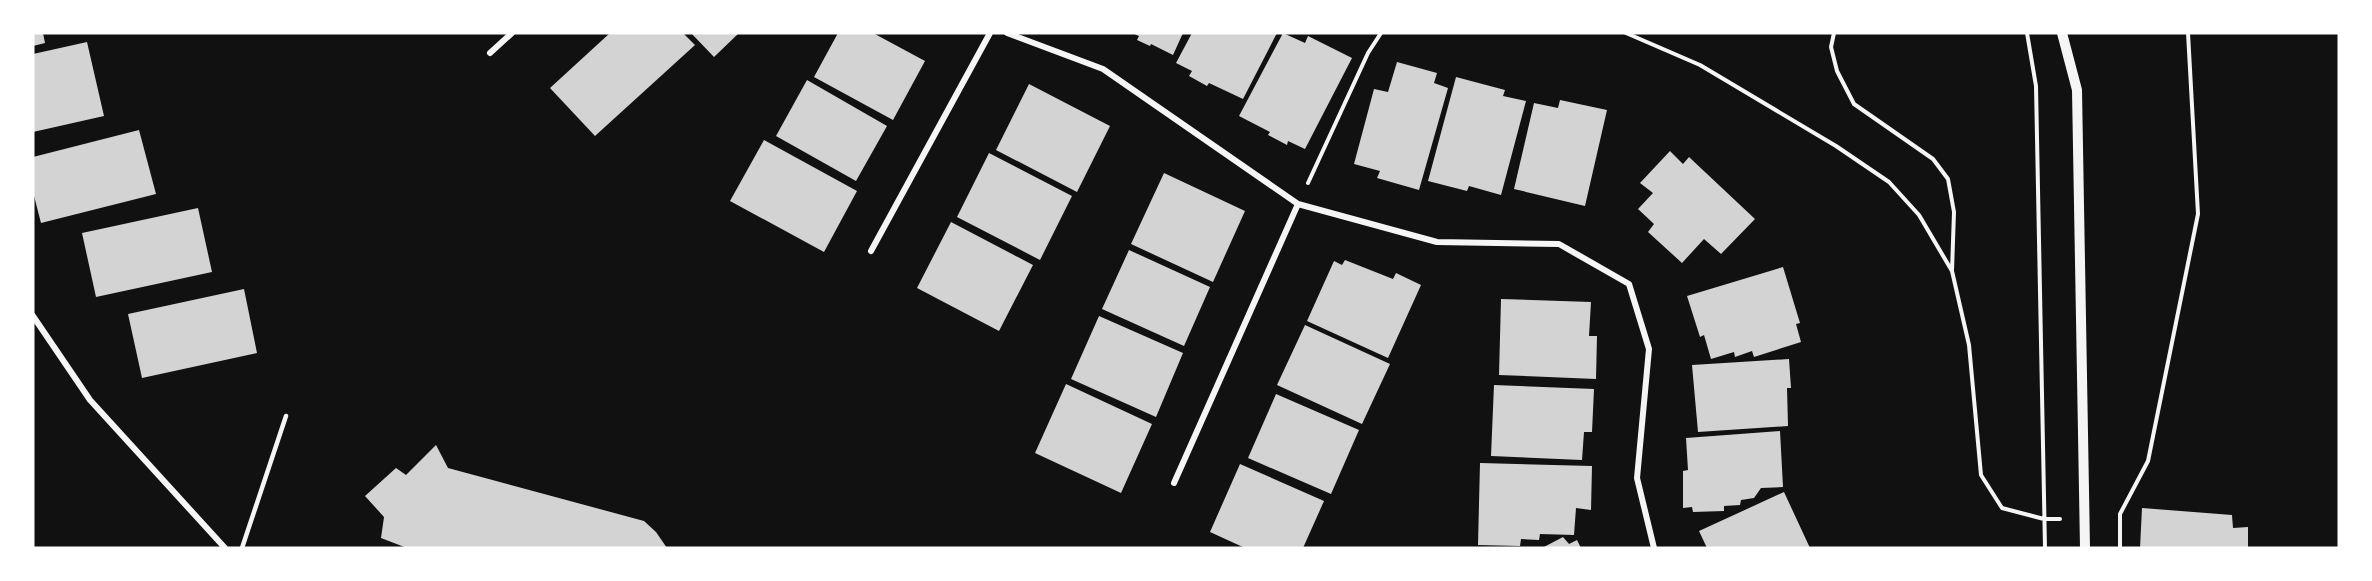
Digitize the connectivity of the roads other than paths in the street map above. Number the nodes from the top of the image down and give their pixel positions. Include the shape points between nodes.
1 (512, 33) edge
2 (990, 33) edge
3 (1007, 33) edge
4 (2062, 33) edge
5 (490, 53) dead end
6 (1298, 204) junction
7 (871, 251) dead end
8 (33, 316) edge
9 (286, 416) dead end
10 (1174, 483) dead end
11 (225, 548) edge
12 (242, 548) edge
13 (1654, 548) edge
14 (2085, 548) edge

1 - 5 street
2 - 7 street
3 - 6 street via 1102,69
4 - 14 street via 2077,90
6 - 10 street
6 - 13 street via 1437,242 1558,244 1629,285 1649,349 1637,478
8 - 11 street via 90,400
9 - 12 lane

